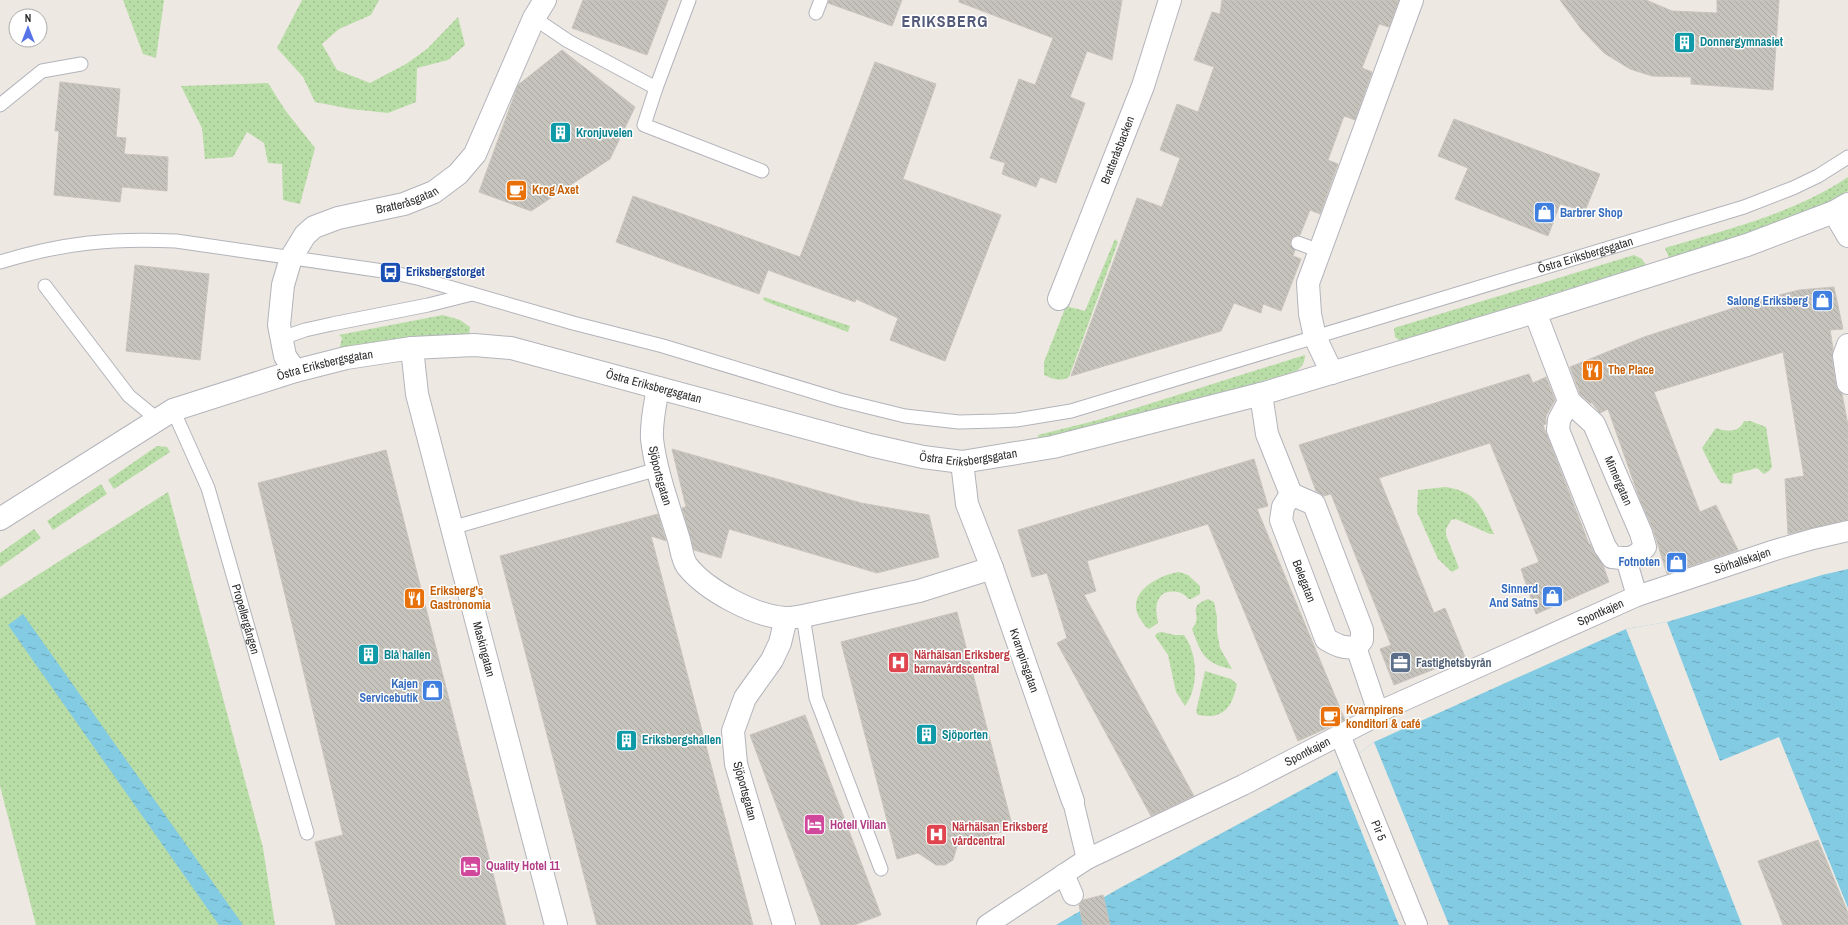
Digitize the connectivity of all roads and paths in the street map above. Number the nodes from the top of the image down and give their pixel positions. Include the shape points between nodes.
1 (689, 0) edge
2 (821, 0) edge
3 (1170, 0) edge
4 (1412, 0) edge
5 (540, 9) edge
6 (816, 13) dead end
7 (81, 64) dead end
8 (656, 88) junction
9 (0, 105) edge
10 (1848, 157) edge
11 (762, 171) dead end
12 (1841, 208) edge
13 (1848, 236) edge
14 (1298, 243) dead end
15 (1320, 251) junction
16 (291, 258) junction
17 (0, 262) edge
18 (45, 286) dead end
19 (474, 293) junction
20 (1059, 299) dead end
21 (1535, 312) junction
22 (1315, 337) junction
23 (282, 338) junction
24 (1848, 345) edge
25 (412, 348) junction
26 (295, 371) junction
27 (1332, 373) junction
28 (1848, 383) edge
29 (658, 388) junction
30 (1261, 394) junction
31 (1569, 401) junction
32 (165, 414) junction
33 (962, 462) junction
34 (658, 469) junction
35 (1291, 494) junction
36 (0, 519) edge
37 (451, 528) junction
38 (1848, 532) edge
39 (1626, 559) junction
40 (992, 568) junction
41 (1638, 596) junction
42 (795, 617) junction
43 (1356, 647) junction
44 (1378, 712) junction
45 (1340, 735) junction
46 (1073, 801) joint
47 (307, 833) dead end
48 (1087, 859) junction
49 (882, 869) dead end
50 (1064, 874) junction
51 (1073, 895) dead end
52 (556, 925) edge
53 (784, 925) edge
54 (988, 925) edge
55 (1417, 925) edge

1 - 8 lane
2 - 6 lane
3 - 20 street, Bratteråsbacken via 1143,86
4 - 15 street
5 - 8 lane via 568,41
5 - 16 street, Bratteråsgatan via 475,154 458,174 434,192 404,204 338,218 314,227 305,234
7 - 9 lane via 42,71
8 - 11 lane via 644,125
10 - 22 lane, Östra Eriksbergsgatan via 1794,188 1744,206
12 - 13 street
12 - 21 street, Östra Eriksbergsgatan via 1747,245
14 - 15 lane
15 - 22 street via 1308,283 1310,314
16 - 17 lane, Östra Eriksbergsgatan via 176,241 122,239 77,243
16 - 19 lane, Östra Eriksbergsgatan via 390,272
16 - 23 street, Bratteråsgatan via 283,285 279,325
18 - 32 lane via 129,396
19 - 22 lane, Östra Eriksbergsgatan via 573,323 663,346 865,407 920,418 959,422 1016,420 1071,411
19 - 23 lane via 332,324
21 - 27 street, Östra Eriksbergsgatan
21 - 31 street, Mimergatan
22 - 27 street
23 - 26 street, Bratteråsgatan via 285,356
24 - 28 street via 1844,356
25 - 26 street, Östra Eriksbergsgatan via 346,358
25 - 29 street, Östra Eriksbergsgatan via 474,345 511,348
25 - 37 street, Maskingatan via 417,394
26 - 32 street, Östra Eriksbergsgatan
27 - 30 street, Östra Eriksbergsgatan
29 - 33 street, Östra Eriksbergsgatan via 870,446
29 - 34 street, Sjöportsgatan via 653,413 652,439
30 - 33 street, Östra Eriksbergsgatan via 1053,448
30 - 35 street via 1267,434
31 - 39 street via 1559,420 1558,430 1605,547 1612,557
31 - 39 street, Mimergatan via 1594,424 1641,533 1645,547 1638,555
32 - 36 street, Östra Eriksbergsgatan
32 - 47 lane, Propellergången via 208,488
33 - 40 street, Kvarnpirsgatan via 967,504
34 - 37 lane
34 - 42 street, Sjöportsgatan via 686,565 702,580 739,603 768,615
35 - 43 street via 1314,504 1362,630 1362,640
35 - 43 street, Belegatan via 1283,507 1281,520 1326,639 1337,646
37 - 52 street, Maskingatan
38 - 41 street, Sörhallskajen via 1775,550
39 - 41 street
40 - 42 street, Sjöportsgatan via 918,591
40 - 46 street, Kvarnpirsgatan
41 - 44 street, Spontkajen
42 - 49 lane via 816,698
42 - 53 street, Sjöportsgatan via 772,660 745,698 733,731 736,764
43 - 44 street
44 - 45 street, Spontkajen via 1369,720
45 - 48 street, Spontkajen via 1243,785
45 - 55 street, Pir 5
46 - 48 street, Kvarnpirsgatan
48 - 50 street, Spontkajen
50 - 51 street
50 - 54 street, Spontkajen

